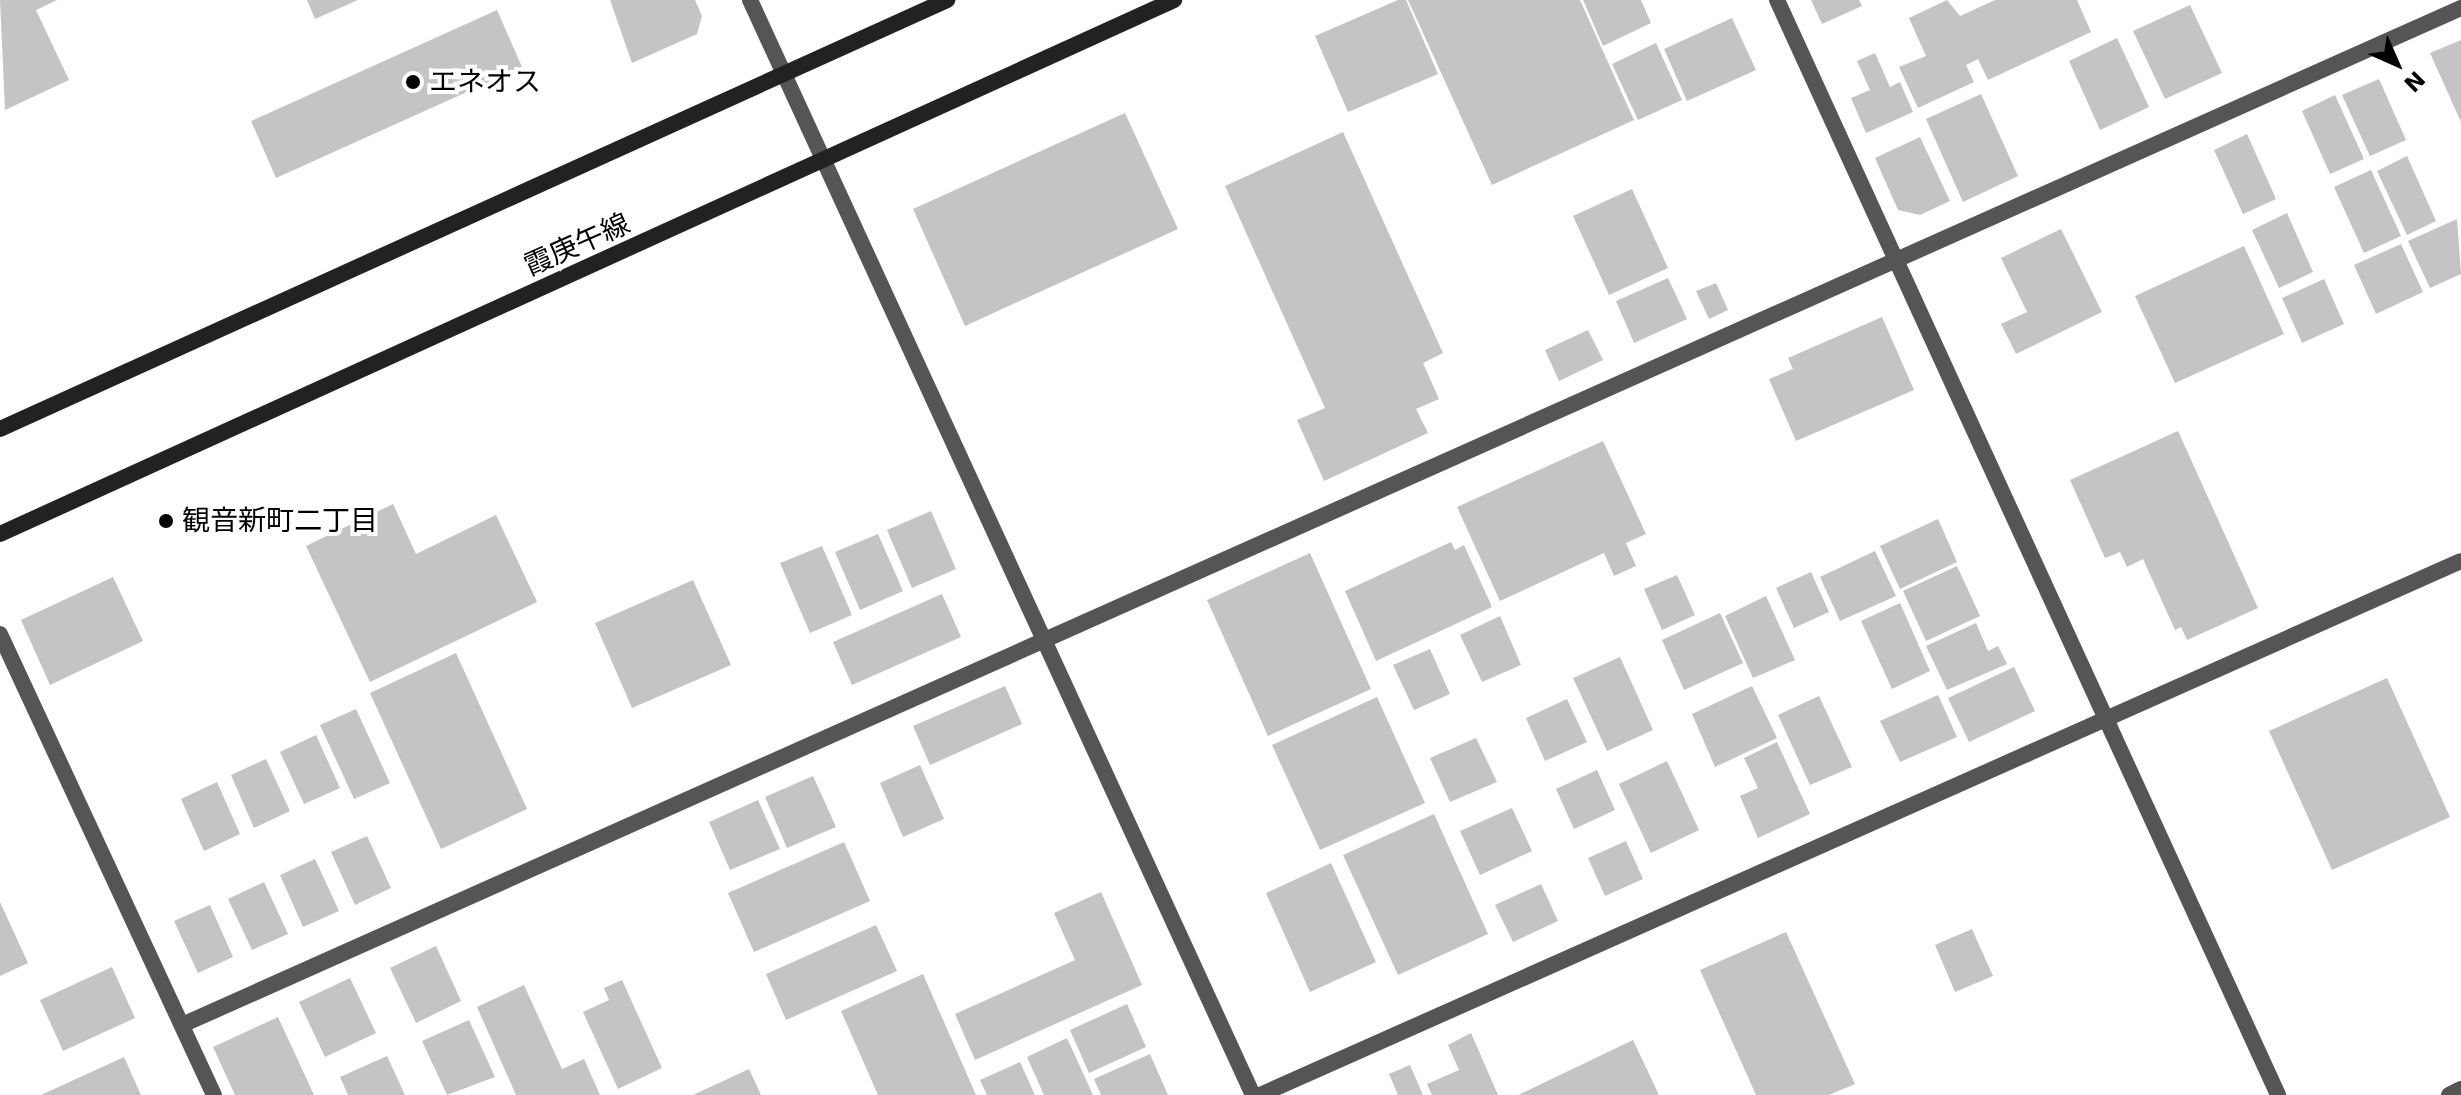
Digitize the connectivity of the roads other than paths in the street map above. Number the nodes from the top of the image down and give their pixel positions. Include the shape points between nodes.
1 (750, 0) edge
2 (947, 0) edge
3 (1174, 0) edge
4 (1777, 0) edge
5 (2461, 8) edge
6 (783, 73) junction
7 (824, 161) junction
8 (1895, 264) junction
9 (0, 429) edge
10 (0, 534) edge
11 (2461, 561) edge
12 (0, 634) edge
13 (1042, 640) junction
14 (2103, 719) junction
15 (182, 1025) junction
16 (2461, 1089) edge
17 (214, 1095) edge
18 (1253, 1095) edge
19 (1260, 1095) edge
20 (2278, 1095) edge
21 (2449, 1095) edge

1 - 6 street
2 - 6 street
3 - 7 street, 霞庚午線
4 - 8 street
5 - 8 street
6 - 7 street
6 - 9 street
7 - 10 street, 霞庚午線
7 - 13 street
8 - 13 street
8 - 14 street
11 - 14 street
12 - 15 street
13 - 15 street
13 - 18 street
14 - 19 street
14 - 20 street
15 - 17 street
16 - 21 street

